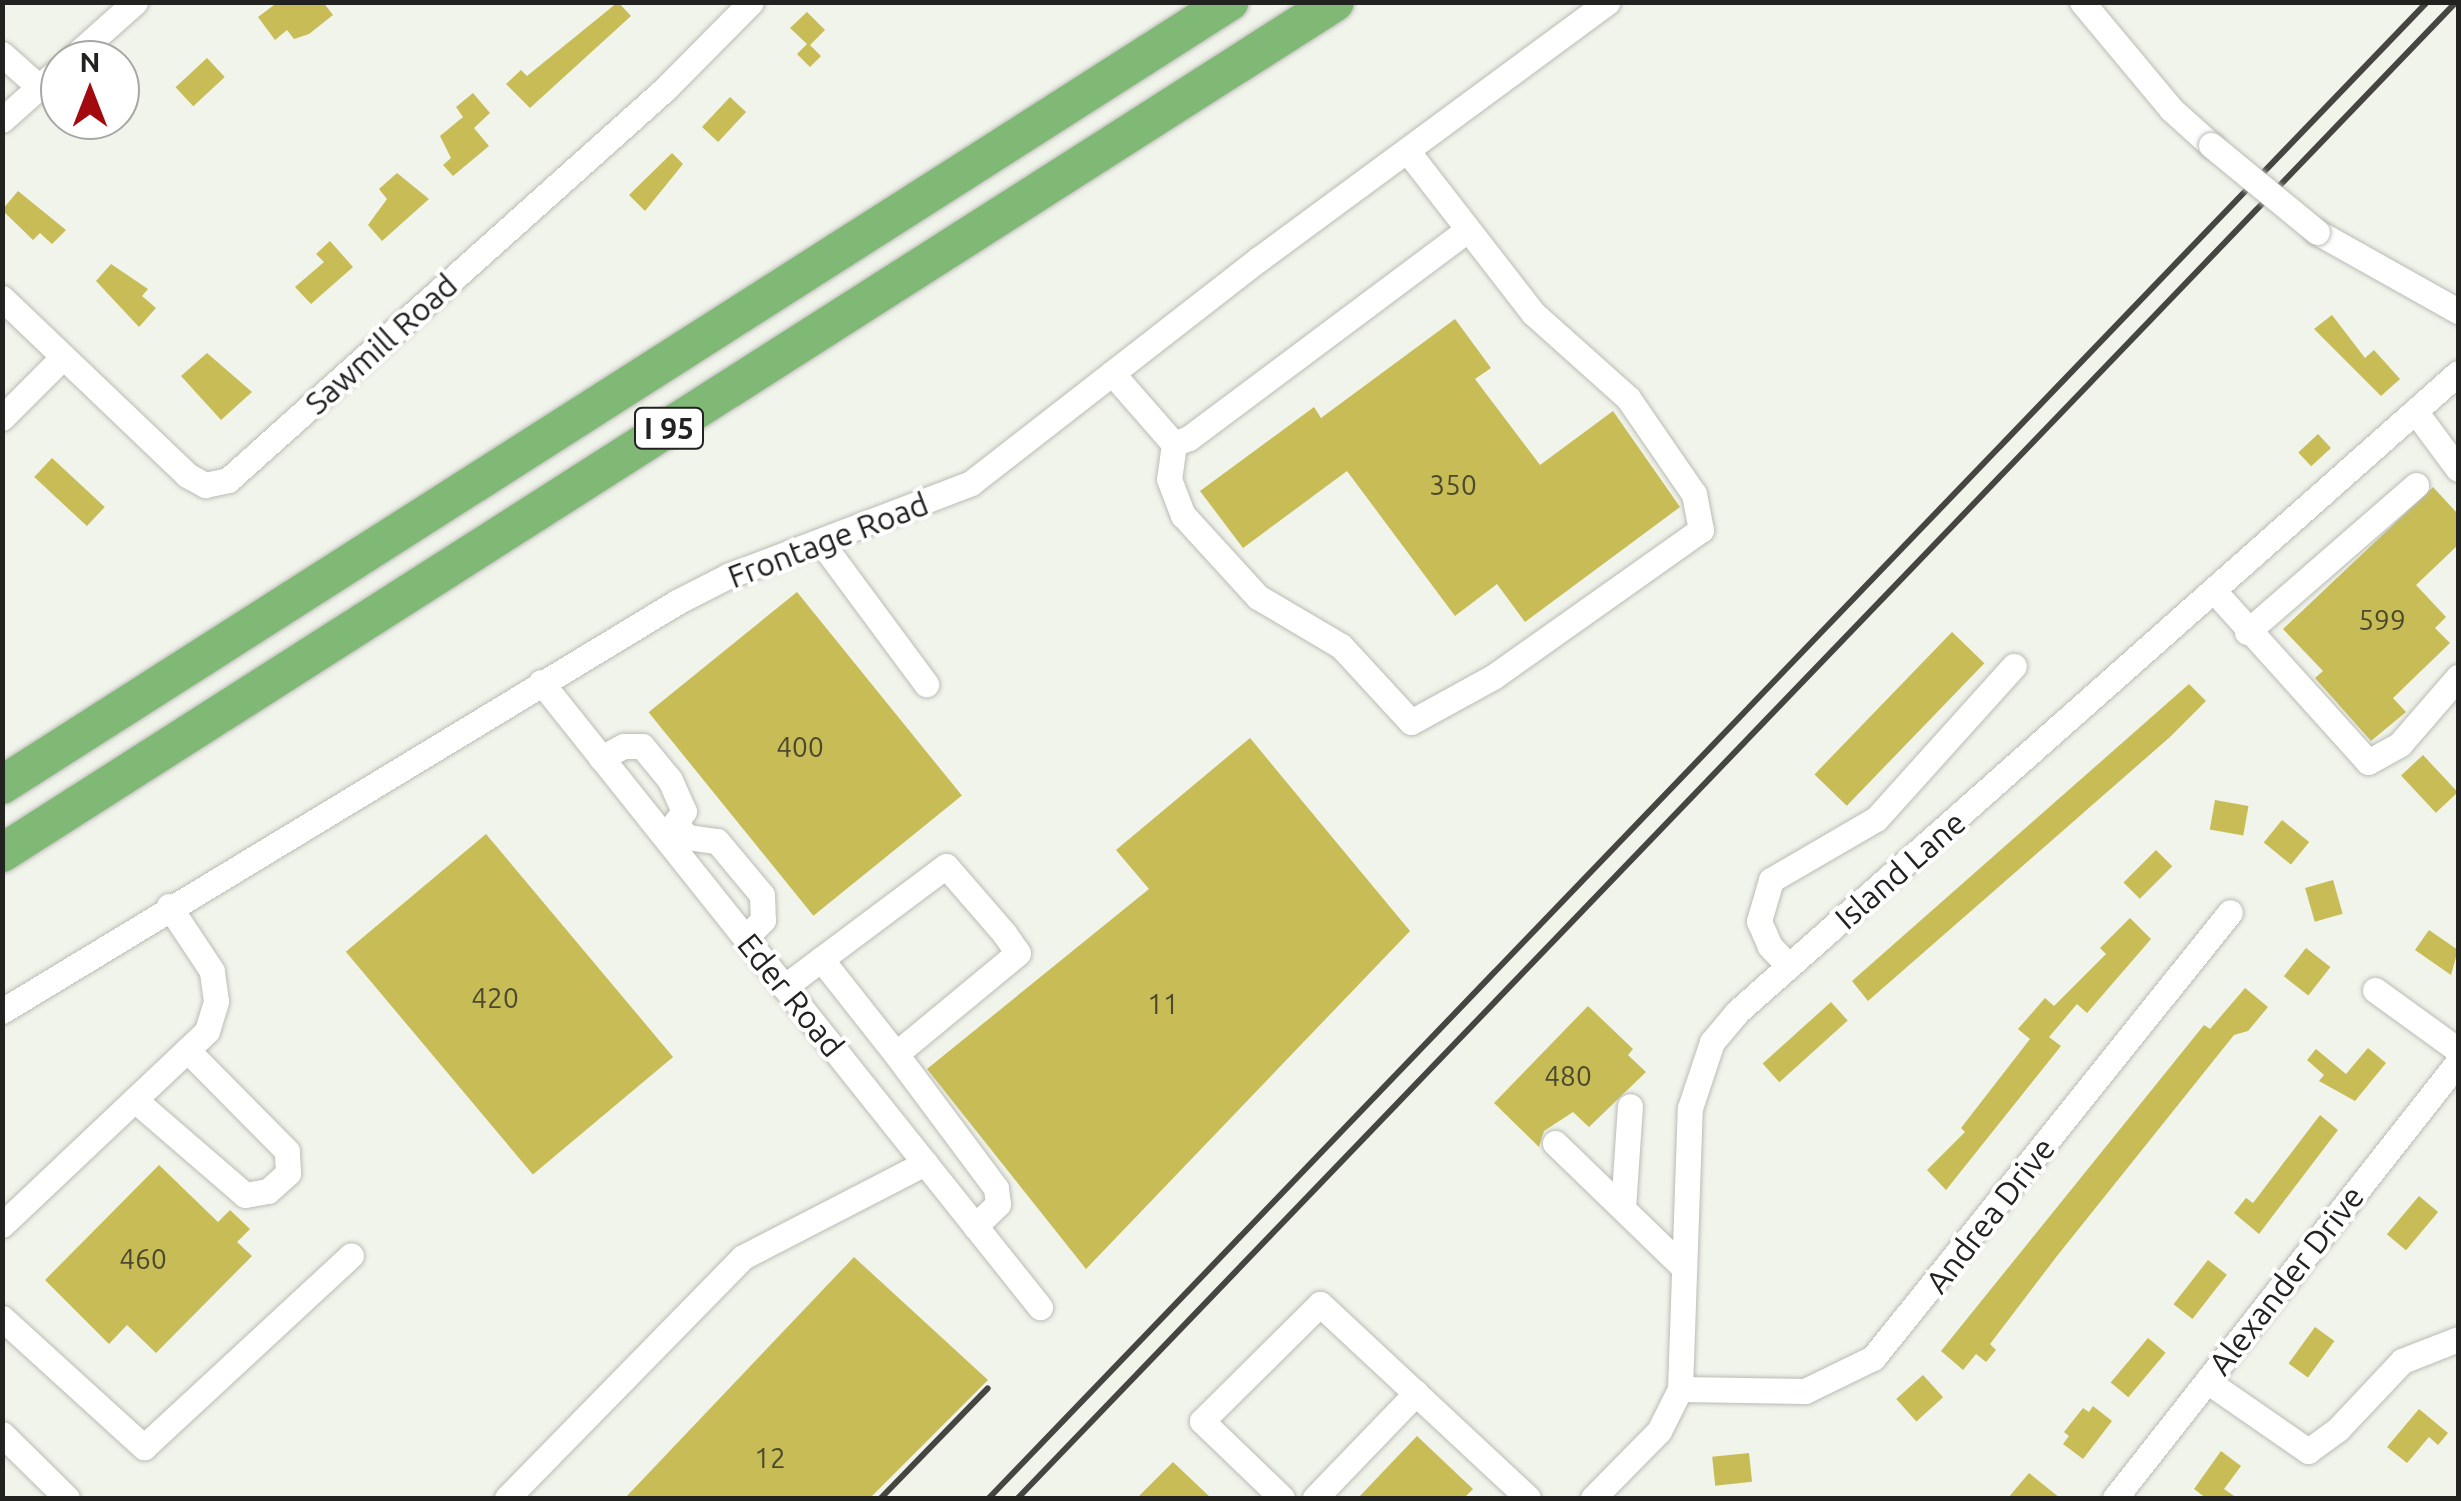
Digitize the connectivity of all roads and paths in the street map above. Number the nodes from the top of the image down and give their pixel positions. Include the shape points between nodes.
1 (136, 2) edge
2 (751, 2) edge
3 (1229, 2) edge
4 (1335, 2) edge
5 (1606, 2) edge
6 (2082, 2) edge
7 (93, 40) edge
8 (2, 54) edge
9 (39, 87) joint
10 (2, 120) edge
11 (1408, 152) junction
12 (1467, 230) junction
13 (2, 298) edge
14 (2458, 311) edge
15 (63, 358) junction
16 (1112, 373) junction
17 (2458, 373) edge
18 (2418, 414) junction
19 (2, 418) edge
20 (1174, 444) junction
21 (2458, 469) edge
22 (2416, 485) dead end
23 (821, 542) junction
24 (2216, 593) junction
25 (2247, 632) junction
26 (2014, 666) dead end
27 (2458, 678) edge
28 (541, 682) junction
29 (926, 684) dead end
30 (601, 758) junction
31 (2, 785) edge
32 (670, 831) junction
33 (2, 853) edge
34 (169, 906) junction
35 (2230, 912) dead end
36 (745, 938) junction
37 (821, 959) junction
38 (1789, 966) junction
39 (784, 987) junction
40 (2376, 990) dead end
41 (2, 1010) edge
42 (187, 1050) junction
43 (2458, 1050) edge
44 (2458, 1062) edge
45 (900, 1063) junction
46 (134, 1100) junction
47 (1630, 1106) dead end
48 (1554, 1143) dead end
49 (925, 1163) junction
50 (1623, 1208) junction
51 (2, 1225) edge
52 (975, 1226) junction
53 (351, 1254) dead end
54 (1683, 1266) junction
55 (1040, 1308) dead end
56 (2, 1318) edge
57 (2458, 1339) edge
58 (2206, 1381) junction
59 (1680, 1389) junction
60 (1416, 1393) junction
61 (2, 1434) edge
62 (67, 1498) edge
63 (506, 1498) edge
64 (1282, 1498) edge
65 (1315, 1498) edge
66 (1528, 1498) edge
67 (1592, 1498) edge
68 (2115, 1498) edge

1 - 7 street
2 - 15 street, Sawmill Road via 665,88 228,480 205,484 187,475
3 - 31 highway, I 95
4 - 33 highway, I 95
5 - 11 street, Frontage Road
6 - 14 street, bridge via 2170,109 2211,146 2318,232
8 - 9 street
9 - 10 street
11 - 12 street
11 - 16 street, Frontage Road
12 - 20 street
12 - 20 street via 1533,313 1628,398 1694,494 1701,530 1493,676 1411,722 1341,646 1258,597 1183,515 1169,479
13 - 15 street, Sawmill Road
15 - 19 street
16 - 20 street
16 - 23 street, Frontage Road via 971,483
17 - 18 street, Island Lane
18 - 21 street
18 - 24 street, Island Lane
22 - 25 street
23 - 28 street, Frontage Road via 728,576
23 - 29 street
24 - 25 street
24 - 38 street, Island Lane
25 - 27 street via 2368,762 2400,744
26 - 38 street via 1876,819 1771,880 1759,921
28 - 30 street, Eder Road
28 - 34 street, Frontage Road
30 - 32 street, Eder Road
30 - 32 street via 624,746 642,746 683,802
32 - 36 street, Eder Road
32 - 36 street via 717,841 762,895 763,920
34 - 41 street, Frontage Road
34 - 42 street via 212,970 216,1001 207,1031
35 - 59 street, Andrea Drive via 1873,1358 1805,1391 1730,1395
36 - 39 street, Eder Road
37 - 39 street
37 - 45 street
37 - 45 street via 946,866 1004,933 1018,953
38 - 54 street, Island Lane via 1737,1012 1696,1076
39 - 49 street, Eder Road
40 - 43 street
42 - 46 street
42 - 46 street via 287,1151 288,1173 268,1192 245,1195
44 - 58 street, Alexander Drive
45 - 52 street via 996,1188 998,1204
46 - 51 street
47 - 50 street
48 - 50 street
49 - 52 street, Eder Road
49 - 63 street via 743,1258
50 - 54 street
52 - 55 street, Eder Road
53 - 56 street via 144,1447
54 - 59 street, Island Lane
57 - 58 street via 2402,1361 2308,1451
58 - 68 street, Alexander Drive
59 - 67 street, Island Lane via 1658,1430
60 - 64 street via 1320,1304 1202,1421
60 - 65 street
60 - 66 street
61 - 62 street

